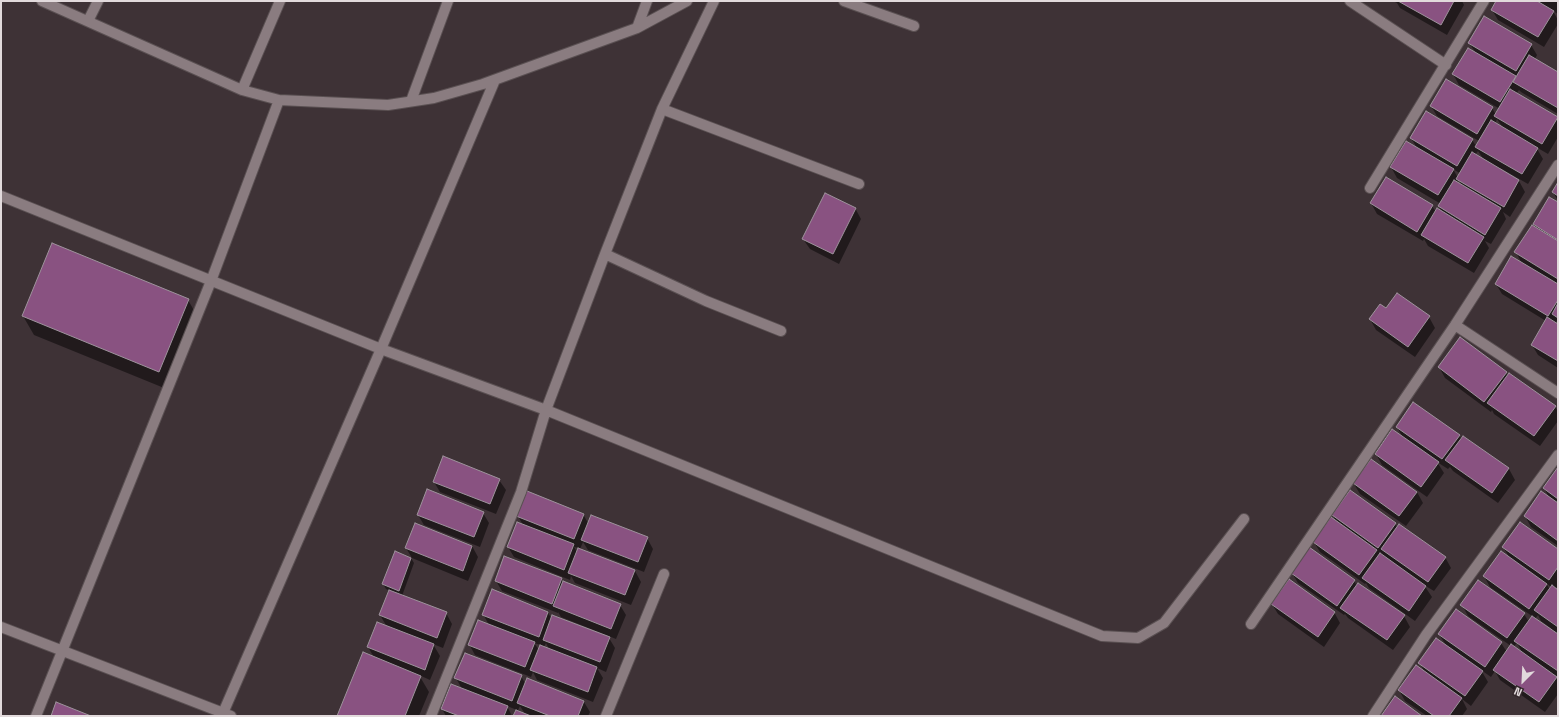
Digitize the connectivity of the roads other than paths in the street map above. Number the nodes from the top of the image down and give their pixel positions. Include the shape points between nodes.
1 (42, 1) edge
2 (98, 1) edge
3 (280, 1) edge
4 (448, 1) edge
5 (647, 1) edge
6 (687, 1) edge
7 (714, 1) edge
8 (844, 1) edge
9 (1350, 1) edge
10 (1484, 1) edge
11 (88, 21) junction
12 (914, 26) dead end
13 (637, 28) junction
14 (1446, 65) junction
15 (495, 80) junction
16 (242, 90) junction
17 (279, 100) junction
18 (411, 101) junction
19 (662, 109) junction
20 (1558, 166) edge
21 (860, 184) dead end
22 (1370, 188) dead end
23 (1, 196) edge
24 (605, 254) junction
25 (212, 281) junction
26 (1455, 325) junction
27 (781, 331) dead end
28 (381, 349) junction
29 (1558, 394) edge
30 (546, 410) junction
31 (1558, 455) edge
32 (1244, 519) dead end
33 (664, 574) dead end
34 (1251, 624) dead end
35 (1, 627) edge
36 (62, 651) junction
37 (227, 714) edge
38 (36, 716) edge
39 (431, 716) edge
40 (606, 716) edge
41 (1374, 716) edge

1 - 11 street
2 - 11 street
3 - 16 street
4 - 18 street
5 - 13 street
6 - 13 street
7 - 19 street
8 - 12 street
9 - 14 street
10 - 14 street
11 - 16 street
13 - 15 street
14 - 22 street
15 - 18 street via 434,98
15 - 28 street
16 - 17 street
17 - 18 street via 388,105
17 - 25 street
19 - 21 street
19 - 24 street
20 - 26 street
23 - 25 street
24 - 27 street via 706,301
24 - 30 street
25 - 28 street
25 - 36 street
26 - 29 street
26 - 34 street
28 - 30 street
28 - 37 street
30 - 32 street via 1102,636 1138,638 1164,623
30 - 39 street via 521,492
31 - 41 street via 1426,635
33 - 40 street
35 - 36 street
36 - 37 street
36 - 38 street

